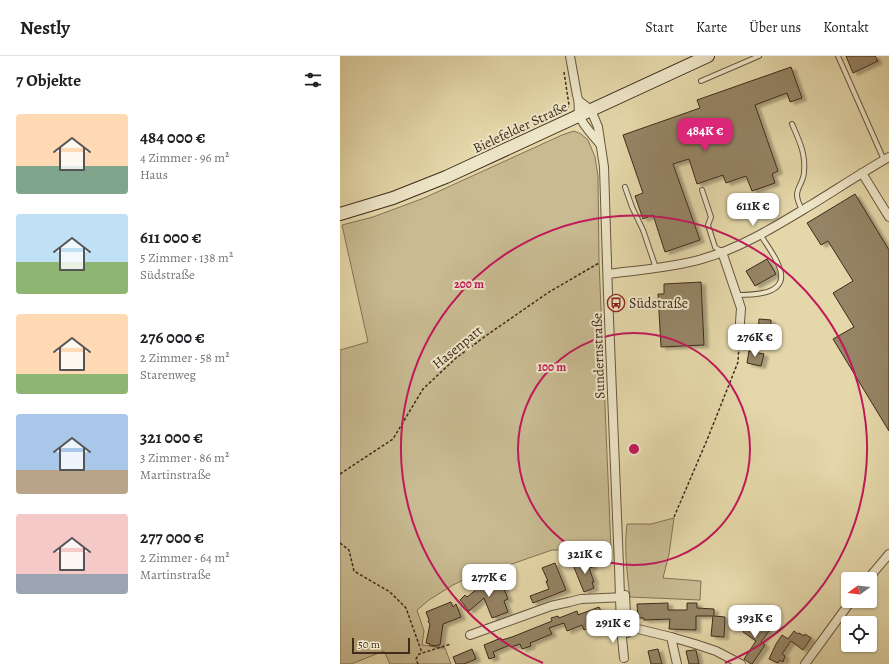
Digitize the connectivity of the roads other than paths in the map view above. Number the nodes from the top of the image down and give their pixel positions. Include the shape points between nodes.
1 (570, 56) edge
2 (708, 56) edge
3 (759, 56) edge
4 (838, 56) edge
5 (701, 81) dead end
6 (579, 100) junction
7 (591, 110) junction
8 (579, 116) junction
9 (792, 124) dead end
10 (601, 145) junction
11 (886, 159) edge
12 (862, 173) junction
13 (625, 187) dead end
14 (702, 190) dead end
15 (802, 210) junction
16 (340, 214) edge
17 (889, 217) edge
18 (760, 234) junction
19 (722, 252) junction
20 (656, 268) junction
21 (608, 274) junction
22 (737, 295) junction
23 (739, 337) road end
24 (889, 554) edge
25 (874, 572) edge
26 (623, 598) junction
27 (846, 608) edge
28 (624, 628) junction
29 (470, 635) dead end
30 (671, 637) junction
31 (624, 661) edge
32 (677, 664) edge
33 (741, 664) edge
34 (804, 664) edge

1 - 6 street
2 - 7 main road, Bielefelder Straße
3 - 5 lane
4 - 11 lane
6 - 7 street
6 - 8 street
7 - 8 main road, Bielefelder Straße
7 - 10 street, Sundernstraße via 598,127
8 - 10 street
8 - 16 main road, Bielefelder Straße via 446,177 393,198
9 - 15 lane via 802,146 804,162 804,177 797,196
10 - 21 street, Sundernstraße
11 - 12 street
12 - 15 street
12 - 17 street
13 - 20 lane
14 - 19 lane via 711,217 708,225 715,247
15 - 18 street
18 - 19 street
18 - 22 lane via 778,264 781,281 778,287 771,291
19 - 20 street via 701,260
19 - 22 street
20 - 21 street
21 - 26 street, Sundernstraße via 619,566
22 - 23 street via 742,308
24 - 25 street
26 - 28 street, Sundernstraße
26 - 29 street via 581,600 551,606
27 - 34 street
28 - 30 street
28 - 31 street, Sundernstraße
30 - 32 street
30 - 33 street via 716,651

